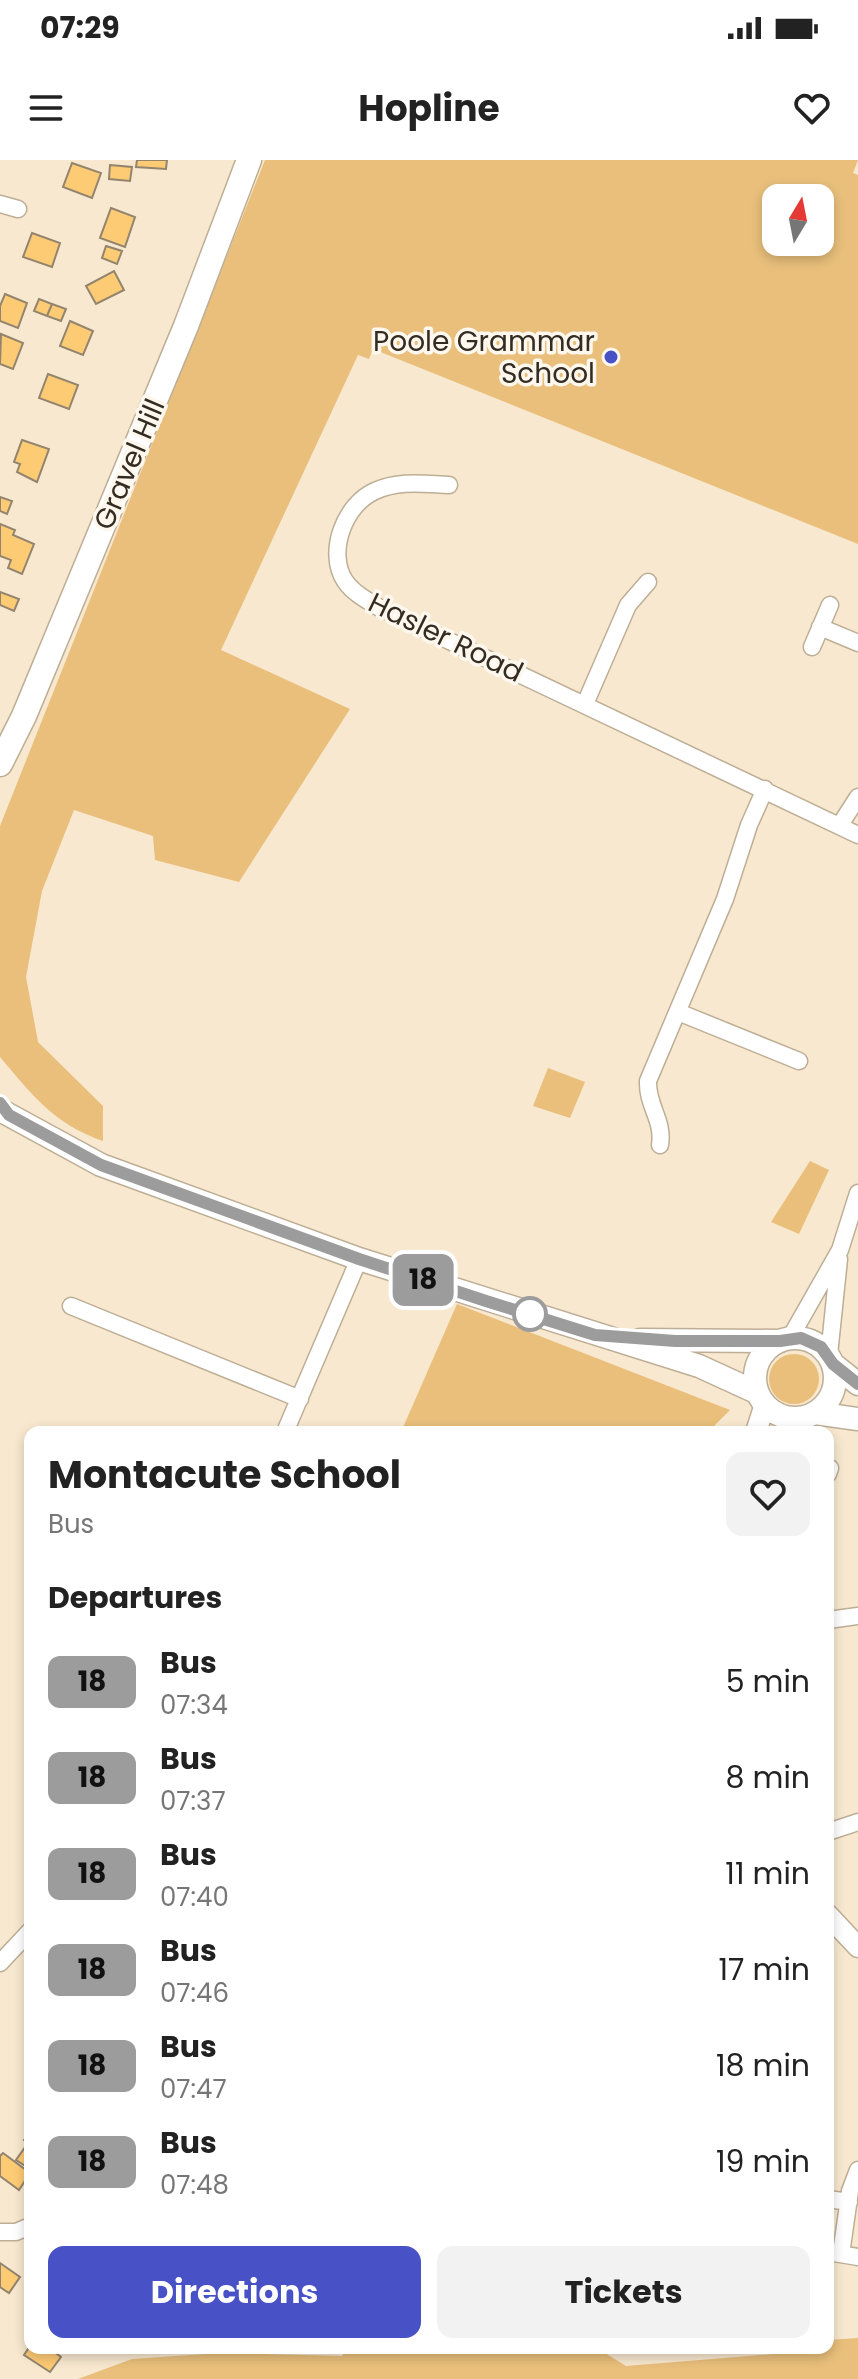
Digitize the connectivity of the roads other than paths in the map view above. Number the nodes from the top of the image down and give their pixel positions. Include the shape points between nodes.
1 (249, 160) edge
2 (0, 204) edge
3 (18, 209) dead end
4 (449, 485) dead end
5 (648, 582) dead end
6 (830, 605) dead end
7 (820, 627) junction
8 (858, 643) edge
9 (812, 647) dead end
10 (585, 704) junction
11 (0, 764) edge
12 (765, 789) junction
13 (858, 797) edge
14 (840, 825) junction
15 (858, 835) edge
16 (678, 1012) junction
17 (799, 1061) dead end
18 (3, 1110) edge
19 (660, 1145) dead end
20 (858, 1193) edge
21 (840, 1250) junction
22 (359, 1259) junction
23 (71, 1306) dead end
24 (595, 1335) junction
25 (785, 1339) junction
26 (831, 1360) junction
27 (858, 1384) edge
28 (300, 1399) junction
29 (761, 1399) junction
30 (858, 1419) edge
31 (803, 1421) edge
32 (288, 1426) edge
33 (757, 1426) edge
34 (858, 1616) edge
35 (834, 1619) edge
36 (858, 1822) edge
37 (834, 1830) edge
38 (834, 1921) edge
39 (24, 1937) edge
40 (858, 1947) edge
41 (0, 1963) edge
42 (858, 2170) edge
43 (834, 2200) edge
44 (849, 2202) junction
45 (24, 2229) edge
46 (0, 2232) edge
47 (842, 2254) edge

1 - 11 main road, Gravel Hill via 186,326
2 - 3 street
4 - 10 street, Hasler Road via 395,484 355,505 337,541 345,582 380,608
5 - 10 street via 628,605
6 - 7 street
7 - 8 street
7 - 9 street
10 - 12 street, Hasler Road
12 - 14 street, Hasler Road
12 - 16 street
13 - 14 street
14 - 15 street, Hasler Road
16 - 17 street
16 - 19 street via 648,1081 647,1093 662,1131
18 - 22 main road via 101,1165
20 - 21 street
21 - 25 street
21 - 26 street
22 - 24 main road
22 - 28 street
23 - 28 street
24 - 25 main road via 636,1340
24 - 29 main road via 699,1366
25 - 26 main road via 812,1341
25 - 29 main road via 761,1356 755,1381
26 - 27 main road
26 - 31 main road via 831,1397
28 - 32 street
29 - 31 main road via 782,1416
29 - 33 street
30 - 31 main road
34 - 35 street
36 - 37 street
38 - 40 street
39 - 41 street
42 - 44 street
43 - 44 street
44 - 47 street
45 - 46 street

